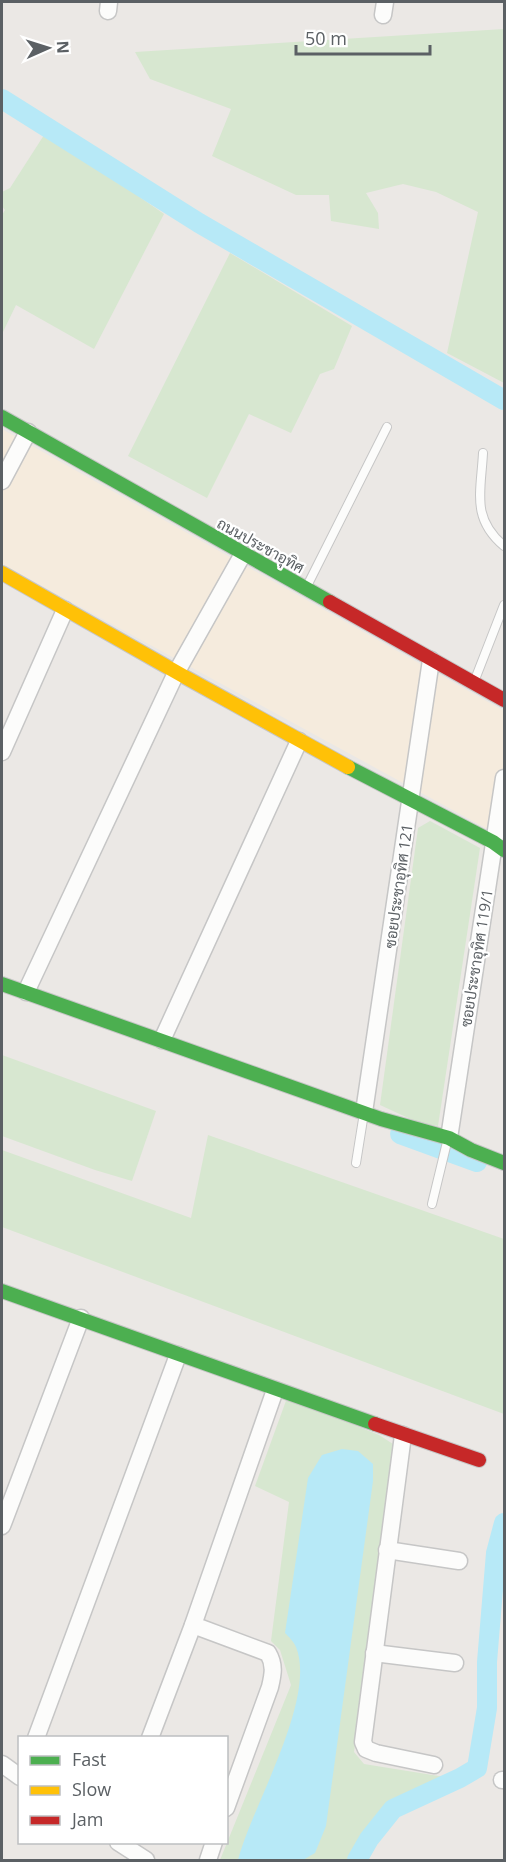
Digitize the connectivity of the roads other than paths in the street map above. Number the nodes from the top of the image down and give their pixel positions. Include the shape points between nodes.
1 (2, 417) edge
2 (387, 428) dead end
3 (28, 432) junction
4 (483, 453) dead end
5 (2, 481) edge
6 (504, 546) edge
7 (243, 554) junction
8 (2, 573) edge
9 (305, 588) junction
10 (504, 605) edge
11 (65, 610) junction
12 (431, 660) junction
13 (176, 673) junction
14 (474, 683) junction
15 (504, 700) edge
16 (299, 741) junction
17 (2, 752) edge
18 (504, 777) edge
19 (410, 801) junction
20 (499, 846) edge
21 (2, 984) edge
22 (26, 992) junction
23 (162, 1040) junction
24 (364, 1112) junction
25 (448, 1138) junction
26 (356, 1163) dead end
27 (504, 1163) edge
28 (432, 1204) dead end
29 (2, 1291) edge
30 (81, 1318) junction
31 (178, 1355) junction
32 (275, 1390) junction
33 (403, 1435) junction
34 (479, 1460) dead end
35 (2, 1526) edge
36 (387, 1550) junction
37 (459, 1561) dead end
38 (193, 1625) junction
39 (374, 1653) junction
40 (455, 1663) dead end
41 (36, 1736) edge
42 (150, 1736) edge
43 (2, 1764) edge
44 (434, 1765) dead end
45 (18, 1776) edge
46 (228, 1802) edge
47 (121, 1844) edge
48 (213, 1844) edge
49 (146, 1860) edge
50 (208, 1860) edge

1 - 3 street, ถนนประชาอุทิศ
2 - 9 lane
3 - 5 street
3 - 7 street, ถนนประชาอุทิศ
4 - 6 lane via 480,513 485,526
7 - 9 street, ถนนประชาอุทิศ
7 - 13 street
8 - 11 street
9 - 12 street, ถนนประชาอุทิศ
10 - 14 lane
11 - 13 street
11 - 17 street
12 - 14 street, ถนนประชาอุทิศ
12 - 19 street, ซอยประชาอุทิศ 121
13 - 16 street
13 - 22 street
14 - 15 street, ถนนประชาอุทิศ
16 - 19 street
16 - 23 street
18 - 20 street, ซอยประชาอุทิศ 119/1
19 - 20 street
19 - 24 street, ซอยประชาอุทิศ 121
20 - 25 street, ซอยประชาอุทิศ 119/1
21 - 22 street
22 - 23 street
23 - 24 street
24 - 25 street
24 - 26 lane
25 - 27 street
25 - 28 lane
29 - 30 street
30 - 31 street
30 - 35 street
31 - 32 street
31 - 41 street
32 - 33 street
32 - 38 street
33 - 34 street
33 - 36 street
36 - 37 street
36 - 39 street
38 - 42 street
38 - 46 street via 268,1653 273,1661 270,1686
39 - 40 street
39 - 44 street via 363,1742 366,1749
43 - 45 street
47 - 49 street
48 - 50 street

